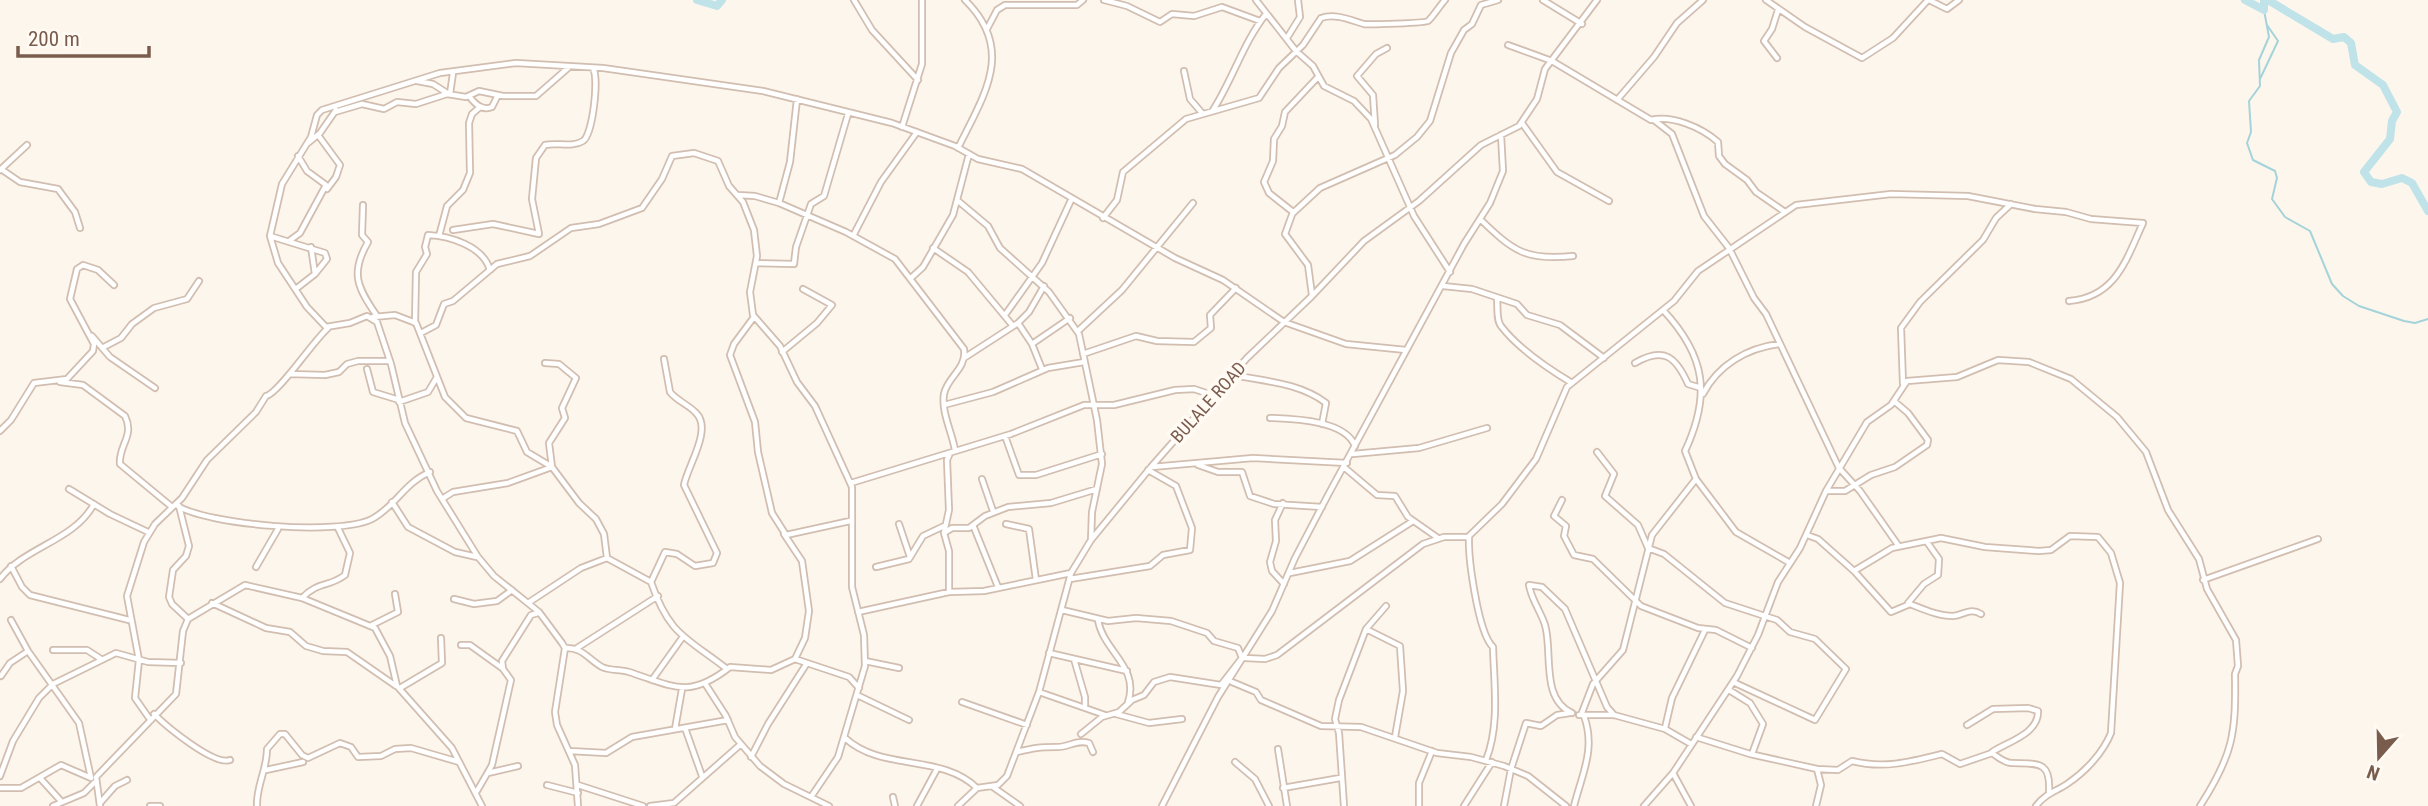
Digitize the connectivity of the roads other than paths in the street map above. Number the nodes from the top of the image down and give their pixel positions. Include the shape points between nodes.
1 (854, 0) edge
2 (922, 0) edge
3 (965, 0) edge
4 (1083, 0) edge
5 (1104, 0) edge
6 (1256, 0) edge
7 (1298, 0) edge
8 (1445, 0) edge
9 (1498, 0) edge
10 (1543, 0) edge
11 (1597, 0) edge
12 (1703, 0) edge
13 (1766, 0) edge
14 (1928, 0) edge
15 (1959, 0) edge
16 (1778, 10) junction
17 (1266, 13) junction
18 (1260, 21) junction
19 (1581, 24) junction
20 (986, 29) junction
21 (1287, 38) junction
22 (1508, 45) dead end
23 (1388, 48) dead end
24 (1296, 51) junction
25 (1777, 58) dead end
26 (1552, 61) junction
27 (568, 67) junction
28 (592, 67) junction
29 (1184, 71) dead end
30 (454, 72) junction
31 (1318, 76) junction
32 (919, 80) junction
33 (414, 81) junction
34 (449, 94) junction
35 (498, 95) junction
36 (469, 96) junction
37 (797, 99) junction
38 (1617, 100) junction
39 (339, 104) junction
40 (480, 107) junction
41 (1212, 111) junction
42 (335, 112) junction
43 (1202, 113) junction
44 (848, 114) junction
45 (1654, 121) junction
46 (1522, 123) junction
47 (1376, 126) junction
48 (902, 127) junction
49 (917, 132) junction
50 (318, 135) junction
51 (1501, 135) junction
52 (27, 145) dead end
53 (305, 146) junction
54 (958, 148) junction
55 (969, 154) junction
56 (298, 156) junction
57 (1386, 159) junction
58 (0, 170) edge
59 (323, 192) junction
60 (738, 195) junction
61 (1072, 198) junction
62 (957, 201) junction
63 (1609, 201) dead end
64 (779, 203) junction
65 (1193, 203) dead end
66 (2011, 204) junction
67 (363, 205) dead end
68 (1411, 207) junction
69 (1785, 212) junction
70 (1293, 213) junction
71 (807, 216) junction
72 (1103, 218) junction
73 (1480, 219) junction
74 (80, 228) dead end
75 (453, 230) dead end
76 (270, 236) junction
77 (439, 236) junction
78 (853, 236) junction
79 (289, 241) junction
80 (311, 246) junction
81 (1156, 247) junction
82 (933, 248) junction
83 (1729, 248) junction
84 (1573, 256) dead end
85 (756, 263) junction
86 (490, 270) junction
87 (1450, 272) junction
88 (315, 274) junction
89 (911, 278) junction
90 (1033, 278) junction
91 (199, 281) dead end
92 (114, 285) dead end
93 (1044, 286) junction
94 (1443, 286) junction
95 (1236, 288) junction
96 (297, 289) junction
97 (803, 289) dead end
98 (1312, 296) junction
99 (1497, 299) junction
100 (2069, 301) dead end
101 (1663, 310) junction
102 (1005, 315) junction
103 (375, 316) junction
104 (754, 317) junction
105 (1070, 318) junction
106 (1284, 322) junction
107 (415, 323) junction
108 (1015, 325) junction
109 (328, 328) junction
110 (87, 330) junction
111 (1078, 331) junction
112 (421, 333) junction
113 (1032, 344) junction
114 (1779, 344) junction
115 (102, 348) junction
116 (1406, 350) junction
117 (782, 352) junction
118 (1083, 354) junction
119 (964, 358) junction
120 (1604, 358) junction
121 (664, 359) dead end
122 (390, 360) junction
123 (1084, 362) junction
124 (545, 363) dead end
125 (1635, 363) dead end
126 (367, 369) dead end
127 (1042, 369) junction
128 (290, 374) junction
129 (1232, 375) junction
130 (437, 376) junction
131 (60, 382) junction
132 (1572, 383) junction
133 (1903, 385) junction
134 (155, 388) dead end
135 (1702, 388) junction
136 (1703, 395) junction
137 (1216, 396) junction
138 (399, 401) junction
139 (1894, 401) junction
140 (944, 405) junction
141 (1094, 406) junction
142 (1270, 418) dead end
143 (1322, 424) junction
144 (1487, 428) dead end
145 (0, 431) edge
146 (1005, 436) junction
147 (1355, 447) junction
148 (952, 451) junction
149 (1597, 452) dead end
150 (1102, 454) junction
151 (1352, 454) junction
152 (1197, 465) junction
153 (1346, 465) junction
154 (552, 467) junction
155 (1149, 468) junction
156 (1839, 468) junction
157 (430, 472) junction
158 (982, 478) dead end
159 (1696, 479) junction
160 (851, 483) junction
161 (1854, 484) junction
162 (69, 489) dead end
163 (1098, 489) junction
164 (1826, 491) junction
165 (442, 499) junction
166 (1562, 500) dead end
167 (393, 502) junction
168 (1284, 503) junction
169 (94, 505) junction
170 (175, 506) junction
171 (1322, 507) junction
172 (993, 512) junction
173 (1413, 520) junction
174 (850, 521) junction
175 (899, 524) dead end
176 (1006, 524) dead end
177 (973, 525) junction
178 (944, 526) junction
179 (337, 527) junction
180 (279, 528) junction
181 (148, 532) junction
182 (944, 533) junction
183 (784, 534) junction
184 (1807, 535) junction
185 (1469, 537) junction
186 (1438, 538) junction
187 (2318, 539) dead end
188 (1091, 540) junction
189 (1927, 542) junction
190 (1898, 546) junction
191 (1648, 548) junction
192 (478, 557) junction
193 (607, 558) junction
194 (910, 558) junction
195 (1790, 563) junction
196 (11, 566) junction
197 (256, 567) dead end
198 (876, 567) dead end
199 (1854, 571) junction
200 (1072, 573) junction
201 (1289, 573) junction
202 (0, 579) edge
203 (1036, 580) junction
204 (1069, 580) junction
205 (2203, 580) junction
206 (652, 582) junction
207 (1285, 585) junction
208 (998, 587) junction
209 (512, 590) junction
210 (949, 592) junction
211 (396, 594) dead end
212 (658, 596) junction
213 (302, 598) junction
214 (454, 599) dead end
215 (1634, 601) junction
216 (211, 602) junction
217 (528, 603) junction
218 (1907, 604) junction
219 (1386, 606) dead end
220 (1062, 610) junction
221 (539, 612) junction
222 (858, 612) junction
223 (1980, 614) dead end
224 (1765, 616) junction
225 (188, 619) junction
226 (12, 620) dead end
227 (129, 620) junction
228 (1098, 620) junction
229 (372, 625) junction
230 (1366, 629) junction
231 (1705, 630) junction
232 (441, 638) dead end
233 (682, 638) junction
234 (460, 645) dead end
235 (565, 648) junction
236 (576, 648) junction
237 (1752, 648) junction
238 (53, 650) dead end
239 (28, 651) junction
240 (1049, 653) junction
241 (1243, 658) junction
242 (101, 659) junction
243 (795, 659) junction
244 (1074, 659) junction
245 (139, 660) junction
246 (865, 661) junction
247 (181, 663) junction
248 (807, 663) junction
249 (899, 668) dead end
250 (503, 669) junction
251 (727, 669) junction
252 (1128, 672) junction
253 (1, 676) edge
254 (652, 680) junction
255 (1597, 680) junction
256 (1232, 682) dead end
257 (1733, 682) junction
258 (53, 684) junction
259 (706, 685) junction
260 (402, 689) junction
261 (682, 689) junction
262 (859, 689) junction
263 (1729, 690) junction
264 (1038, 692) junction
265 (858, 695) junction
266 (962, 702) dead end
267 (1128, 703) junction
268 (1085, 707) junction
269 (1572, 713) junction
270 (1116, 714) junction
271 (1105, 715) junction
272 (1582, 715) junction
273 (1614, 715) junction
274 (152, 716) junction
275 (1182, 719) dead end
276 (728, 720) junction
277 (909, 720) dead end
278 (1027, 725) junction
279 (1967, 725) dead end
280 (685, 728) junction
281 (1338, 728) junction
282 (1665, 729) junction
283 (675, 730) junction
284 (1081, 734) dead end
285 (1395, 737) junction
286 (1696, 737) junction
287 (845, 738) junction
288 (741, 744) junction
289 (1691, 744) junction
290 (1278, 749) dead end
291 (570, 751) junction
292 (1432, 751) junction
293 (1017, 752) junction
294 (1093, 752) dead end
295 (1992, 753) junction
296 (1752, 754) junction
297 (751, 757) junction
298 (230, 760) dead end
299 (1489, 761) junction
300 (303, 762) dead end
301 (460, 762) junction
302 (1235, 762) dead end
303 (518, 766) dead end
304 (937, 769) junction
305 (1511, 769) junction
306 (1817, 769) junction
307 (266, 770) junction
308 (488, 773) junction
309 (1672, 773) junction
310 (0, 776) edge
311 (702, 776) junction
312 (40, 778) junction
313 (1340, 778) junction
314 (93, 780) junction
315 (127, 780) dead end
316 (547, 785) dead end
317 (578, 785) junction
318 (993, 787) junction
319 (0, 788) edge
320 (977, 788) junction
321 (1283, 788) junction
322 (477, 792) junction
323 (2049, 792) junction
324 (578, 793) junction
325 (811, 797) junction
326 (893, 797) dead end
327 (60, 800) junction
328 (100, 805) edge
329 (53, 806) edge
330 (150, 806) edge
331 (160, 806) edge
332 (257, 806) edge
333 (482, 806) edge
334 (578, 806) edge
335 (643, 806) edge
336 (650, 806) edge
337 (829, 806) edge
338 (895, 806) edge
339 (917, 806) edge
340 (958, 806) edge
341 (1020, 806) edge
342 (1162, 806) edge
343 (1269, 806) edge
344 (1287, 806) edge
345 (1344, 806) edge
346 (1419, 806) edge
347 (1464, 806) edge
348 (1504, 806) edge
349 (1566, 806) edge
350 (1574, 806) edge
351 (1644, 806) edge
352 (1691, 806) edge
353 (1816, 806) edge
354 (2036, 806) edge
355 (2200, 806) edge

1 - 32 street via 872,30
2 - 32 street
3 - 20 street
4 - 20 street via 1078,5 1005,5
5 - 18 street via 1160,22 1172,14 1208,14 1221,7
6 - 17 street
7 - 21 street via 1300,17
8 - 24 street via 1429,20 1414,24 1367,25 1323,17
9 - 57 street via 1480,5 1472,24 1459,37 1429,124
10 - 19 street
11 - 19 street
12 - 38 street via 1677,23
13 - 16 street
14 - 15 street via 1947,9
14 - 16 street via 1893,38 1862,58
16 - 25 street via 1764,40
17 - 18 street
17 - 21 street
18 - 41 street via 1241,52 1230,85
19 - 26 street
20 - 54 street via 992,75
21 - 24 street
22 - 26 street
23 - 47 street via 1357,76 1372,93
24 - 31 street
24 - 41 street via 1259,98
26 - 38 street
26 - 46 street
27 - 28 street
27 - 30 street via 516,63
27 - 35 street via 536,96
28 - 37 street via 739,86
28 - 75 street via 596,83 588,136 575,144 545,145 536,158 532,199 539,234 493,224
29 - 43 street via 1190,99
30 - 33 street
30 - 34 street
31 - 47 street via 1324,86 1358,105
31 - 70 street via 1286,111 1264,182 1269,193
32 - 48 street
33 - 34 street via 433,84
33 - 39 street
34 - 36 street
34 - 42 street via 416,104 397,102 384,109 362,104
35 - 36 street via 479,91
35 - 40 street via 492,107
36 - 40 street
37 - 44 street
37 - 64 street via 790,162
38 - 45 street
39 - 42 street
39 - 53 street via 318,114
40 - 77 street via 469,123 470,173 463,190 447,206
41 - 43 street
42 - 50 street
43 - 72 street via 1186,119 1123,172 1117,200
44 - 48 street
44 - 71 street via 824,197 812,203
45 - 69 street via 1664,118 1712,137 1725,164
45 - 83 street via 1672,134 1704,216
46 - 51 street, BULALE ROAD
46 - 63 street via 1557,172
47 - 57 street
48 - 49 street
49 - 54 street
49 - 78 street via 881,182
50 - 53 street
50 - 59 street via 340,165
51 - 68 street, BULALE ROAD via 1481,145
51 - 73 street via 1502,174
52 - 58 street
53 - 56 street
54 - 55 street
55 - 61 street via 1022,169
55 - 62 street
56 - 59 street via 307,171 326,183
56 - 76 street via 277,198
57 - 68 street
57 - 70 street via 1323,187
58 - 74 street via 20,181 58,189 75,212
59 - 79 street via 300,233
60 - 64 street
60 - 85 street via 752,224
60 - 86 street via 717,160 691,152 672,156 663,179 642,208 599,224 570,228 530,256 502,262
61 - 72 street
61 - 90 street
62 - 82 street
62 - 90 street via 988,226 1000,248
64 - 71 street
65 - 81 street
66 - 69 street via 1968,196 1891,194 1806,202
66 - 100 street via 2143,223 2128,261 2116,276 2094,297
66 - 133 street via 1901,328
67 - 103 street via 362,235 368,242 360,256 357,280
68 - 87 street
68 - 98 street, BULALE ROAD via 1367,237
69 - 83 street
70 - 98 street via 1284,234 1307,264
71 - 78 street
71 - 85 street via 793,265
72 - 81 street
73 - 84 street via 1505,242 1531,256
73 - 87 street
76 - 79 street
76 - 96 street via 275,259
77 - 86 street via 464,242
77 - 107 street via 428,236 427,254 416,272
78 - 89 street via 895,259
79 - 80 street
80 - 88 street
80 - 88 street via 327,255
81 - 95 street
81 - 111 street via 1119,293
82 - 89 street
82 - 102 street via 968,272
83 - 101 street via 1698,271
83 - 114 street
85 - 104 street via 750,292
86 - 112 street via 444,304 436,325
87 - 94 street
88 - 96 street
89 - 119 street via 961,344
90 - 93 street
90 - 102 street
91 - 115 street via 187,299 154,308 121,338
92 - 110 street via 93,267 77,269 70,299
93 - 105 street
93 - 108 street
94 - 99 street via 1472,289
94 - 116 street
95 - 106 street
95 - 118 street via 1210,315 1212,328 1194,342 1136,336
96 - 109 street
97 - 117 street via 832,305
98 - 106 street, BULALE ROAD
99 - 120 street via 1517,304 1530,317 1560,325
99 - 132 street via 1499,323 1515,345
101 - 120 street
101 - 135 street via 1695,352
102 - 108 street
103 - 107 street via 395,315
103 - 109 street
103 - 122 street
104 - 117 street
104 - 183 street via 730,355 755,422 769,503
105 - 111 street
105 - 113 street
106 - 116 street via 1346,344
106 - 129 street, BULALE ROAD
107 - 112 street
108 - 113 street
108 - 119 street
109 - 128 street
110 - 115 street
110 - 131 street via 93,351
111 - 118 street
112 - 130 street
113 - 127 street
114 - 136 street via 1741,354
114 - 156 street
115 - 134 street
116 - 147 street
117 - 160 street via 819,414
118 - 123 street
119 - 140 street via 945,388
120 - 132 street
121 - 206 street via 670,392 701,420 697,455 684,485 717,552 713,563 695,566 673,552 664,552
122 - 128 street via 358,361 326,375
122 - 138 street
123 - 127 street
123 - 141 street
124 - 154 street via 559,365 576,378 562,408 565,418 549,443
125 - 135 street via 1668,356 1682,369 1688,384
126 - 138 street via 373,392
127 - 140 street via 996,391
128 - 170 street via 207,460
129 - 137 street, BULALE ROAD
129 - 143 street via 1314,395 1326,403
130 - 138 street via 428,392
130 - 154 street via 445,397 465,417 514,429 528,453
131 - 145 street via 34,383
131 - 170 street via 83,385 125,416 129,436 120,464
132 - 185 street via 1566,387 1536,459 1502,504
133 - 139 street
133 - 205 street via 1957,377 1998,360 2029,362 2071,379 2122,421 2146,452 2168,510 2199,559
135 - 136 street
136 - 159 street via 1695,434 1685,451
137 - 141 street via 1194,389 1175,390
137 - 155 street, BULALE ROAD
138 - 157 street via 408,432
139 - 156 street via 1867,422
139 - 161 street via 1928,443 1895,467
140 - 148 street
141 - 146 street via 1071,410
141 - 150 street
142 - 143 street
143 - 147 street via 1349,436
144 - 151 street via 1419,448
146 - 148 street
146 - 150 street via 1019,475 1036,475
147 - 151 street
148 - 160 street
148 - 178 street via 947,460
149 - 191 street via 1614,474 1605,496 1638,525
150 - 163 street
151 - 153 street
152 - 153 street via 1252,458
152 - 155 street
152 - 168 street via 1218,472 1240,471 1246,476 1250,496
153 - 171 street
153 - 173 street via 1377,495 1395,496
154 - 165 street via 510,482 453,492
154 - 193 street via 596,519 604,534
155 - 188 street, BULALE ROAD
155 - 204 street via 1177,488 1192,528 1190,550 1163,555 1150,566
156 - 161 street
156 - 164 street
157 - 165 street
157 - 167 street via 407,484
158 - 172 street
159 - 191 street via 1656,528
159 - 195 street via 1736,532
160 - 174 street
161 - 164 street via 1842,492
161 - 190 street
162 - 169 street
163 - 172 street via 1051,503
163 - 188 street
164 - 184 street
165 - 192 street
166 - 215 street via 1554,516 1566,526 1564,536 1573,553 1594,559
167 - 179 street via 373,519
167 - 192 street via 408,527 455,552
168 - 171 street
168 - 207 street via 1277,511 1270,562
169 - 181 street
169 - 196 street via 82,520
170 - 180 street via 203,516
170 - 181 street
170 - 225 street via 190,546 173,570 169,597
171 - 201 street
172 - 177 street
173 - 186 street
173 - 201 street via 1354,559
174 - 183 street
174 - 222 street
175 - 194 street
176 - 203 street via 1029,529
177 - 182 street
177 - 208 street
178 - 182 street
178 - 194 street via 923,536
179 - 180 street
179 - 213 street via 350,553 345,575 317,584
180 - 197 street
181 - 227 street via 129,584
182 - 210 street
183 - 243 street via 801,559 809,611
184 - 195 street
184 - 199 street via 1818,539
185 - 186 street
185 - 299 street via 1480,612 1487,642 1493,646 1494,723
186 - 241 street via 1402,559 1278,655
187 - 205 street
188 - 200 street, BULALE ROAD
189 - 190 street
189 - 218 street via 1939,559 1938,575
189 - 323 street via 1949,538 1985,547 2047,551 2070,536 2095,536 2111,553 2120,589 2111,733 2083,771
190 - 199 street
191 - 215 street
191 - 224 street via 1664,554 1724,603
192 - 209 street
193 - 206 street
193 - 217 street via 581,568
194 - 198 street
195 - 224 street
196 - 202 street
196 - 227 street via 30,595
199 - 218 street via 1888,610
200 - 203 street
200 - 204 street, BULALE ROAD
201 - 207 street
203 - 208 street
204 - 220 street, BULALE ROAD
205 - 355 street via 2236,640 2238,666 2233,739 2221,773
206 - 212 street
207 - 241 street
208 - 210 street
209 - 214 street via 497,601 474,604
209 - 217 street
210 - 222 street
211 - 229 street via 398,612
212 - 233 street via 665,616
212 - 236 street
213 - 216 street via 245,585
213 - 229 street
215 - 231 street
215 - 255 street via 1623,650
216 - 225 street
216 - 260 street via 266,628 290,632 302,645 323,652 346,652
217 - 221 street
218 - 223 street via 1952,616 1974,610
219 - 230 street
220 - 228 street
220 - 240 street, BULALE ROAD
221 - 235 street
221 - 250 street via 531,615 510,648
222 - 246 street
224 - 237 street
224 - 257 street via 1780,621 1790,632 1820,642 1845,666 1845,674 1815,720
225 - 247 street
226 - 239 street
227 - 245 street
228 - 241 street via 1171,621 1238,648
228 - 252 street via 1102,638
229 - 260 street
230 - 281 street via 1340,696 1335,719
230 - 285 street via 1400,646 1403,691
231 - 237 street via 1716,630
231 - 282 street via 1672,698
232 - 260 street via 444,661
233 - 251 street
233 - 254 street
234 - 250 street via 470,645
235 - 236 street
235 - 291 street via 555,712
236 - 254 street via 606,669
237 - 257 street
238 - 242 street via 87,650
239 - 253 street
239 - 258 street
240 - 244 street
240 - 264 street, BULALE ROAD
241 - 267 street via 1221,685 1170,677 1154,682 1144,695
241 - 342 street
242 - 245 street via 117,653
242 - 258 street
243 - 248 street
243 - 251 street via 771,670
244 - 252 street
244 - 268 street
245 - 247 street
245 - 274 street via 135,698
246 - 249 street
246 - 262 street
247 - 274 street via 176,694
248 - 262 street via 849,677
248 - 297 street
250 - 308 street via 511,681
251 - 259 street
252 - 267 street
254 - 261 street
255 - 269 street via 1565,609 1542,587 1529,585 1546,626 1550,677 1564,709
255 - 272 street
255 - 273 street
256 - 281 street via 1319,726
257 - 263 street
258 - 310 street via 23,723
258 - 314 street via 79,723
259 - 261 street
259 - 276 street
260 - 301 street
261 - 283 street
262 - 265 street
263 - 286 street
263 - 296 street via 1750,703 1763,724
264 - 268 street
264 - 278 street, BULALE ROAD
265 - 277 street
265 - 287 street
266 - 278 street
267 - 270 street
268 - 271 street
269 - 272 street
269 - 305 street via 1557,715 1541,726 1526,722
270 - 271 street
270 - 275 street via 1149,723
271 - 284 street
272 - 273 street
272 - 350 street via 1590,735 1589,752
273 - 282 street
274 - 298 street via 221,761
274 - 314 street
276 - 280 street
276 - 288 street
278 - 293 street, BULALE ROAD
279 - 295 street via 1993,709 2038,711 2026,733
280 - 283 street
280 - 311 street
281 - 285 street via 1361,727
281 - 313 street
282 - 289 street
283 - 291 street via 632,737 606,753
285 - 292 street
286 - 289 street
286 - 296 street
287 - 304 street via 884,760
287 - 325 street
288 - 297 street
288 - 311 street
289 - 309 street
290 - 321 street
291 - 317 street
292 - 299 street
292 - 346 street via 1419,783
293 - 294 street via 1084,741
293 - 318 street, BULALE ROAD via 1003,782
295 - 306 street via 1960,764 1945,754 1895,766 1852,761 1838,770
295 - 323 street via 2006,762 2029,761 2043,767 2049,776
296 - 306 street
297 - 325 street
299 - 305 street
299 - 347 street
300 - 307 street
301 - 307 street via 411,748 358,757 351,747 340,743 308,758 283,733 269,744
301 - 322 street
302 - 343 street via 1258,784
303 - 308 street
304 - 320 street via 965,778
304 - 339 street
305 - 348 street
305 - 349 street via 1528,776
306 - 353 street via 1821,785
307 - 332 street
308 - 322 street
309 - 351 street
309 - 352 street
311 - 336 street via 674,803
312 - 314 street via 61,765
312 - 319 street via 21,788
312 - 327 street
313 - 321 street
313 - 345 street
314 - 327 street via 84,793
314 - 328 street
315 - 328 street via 115,786
316 - 324 street
317 - 324 street
317 - 335 street
318 - 320 street
318 - 341 street
320 - 340 street
321 - 344 street
322 - 333 street
323 - 354 street
324 - 334 street
325 - 337 street
326 - 338 street
327 - 329 street
330 - 331 street

